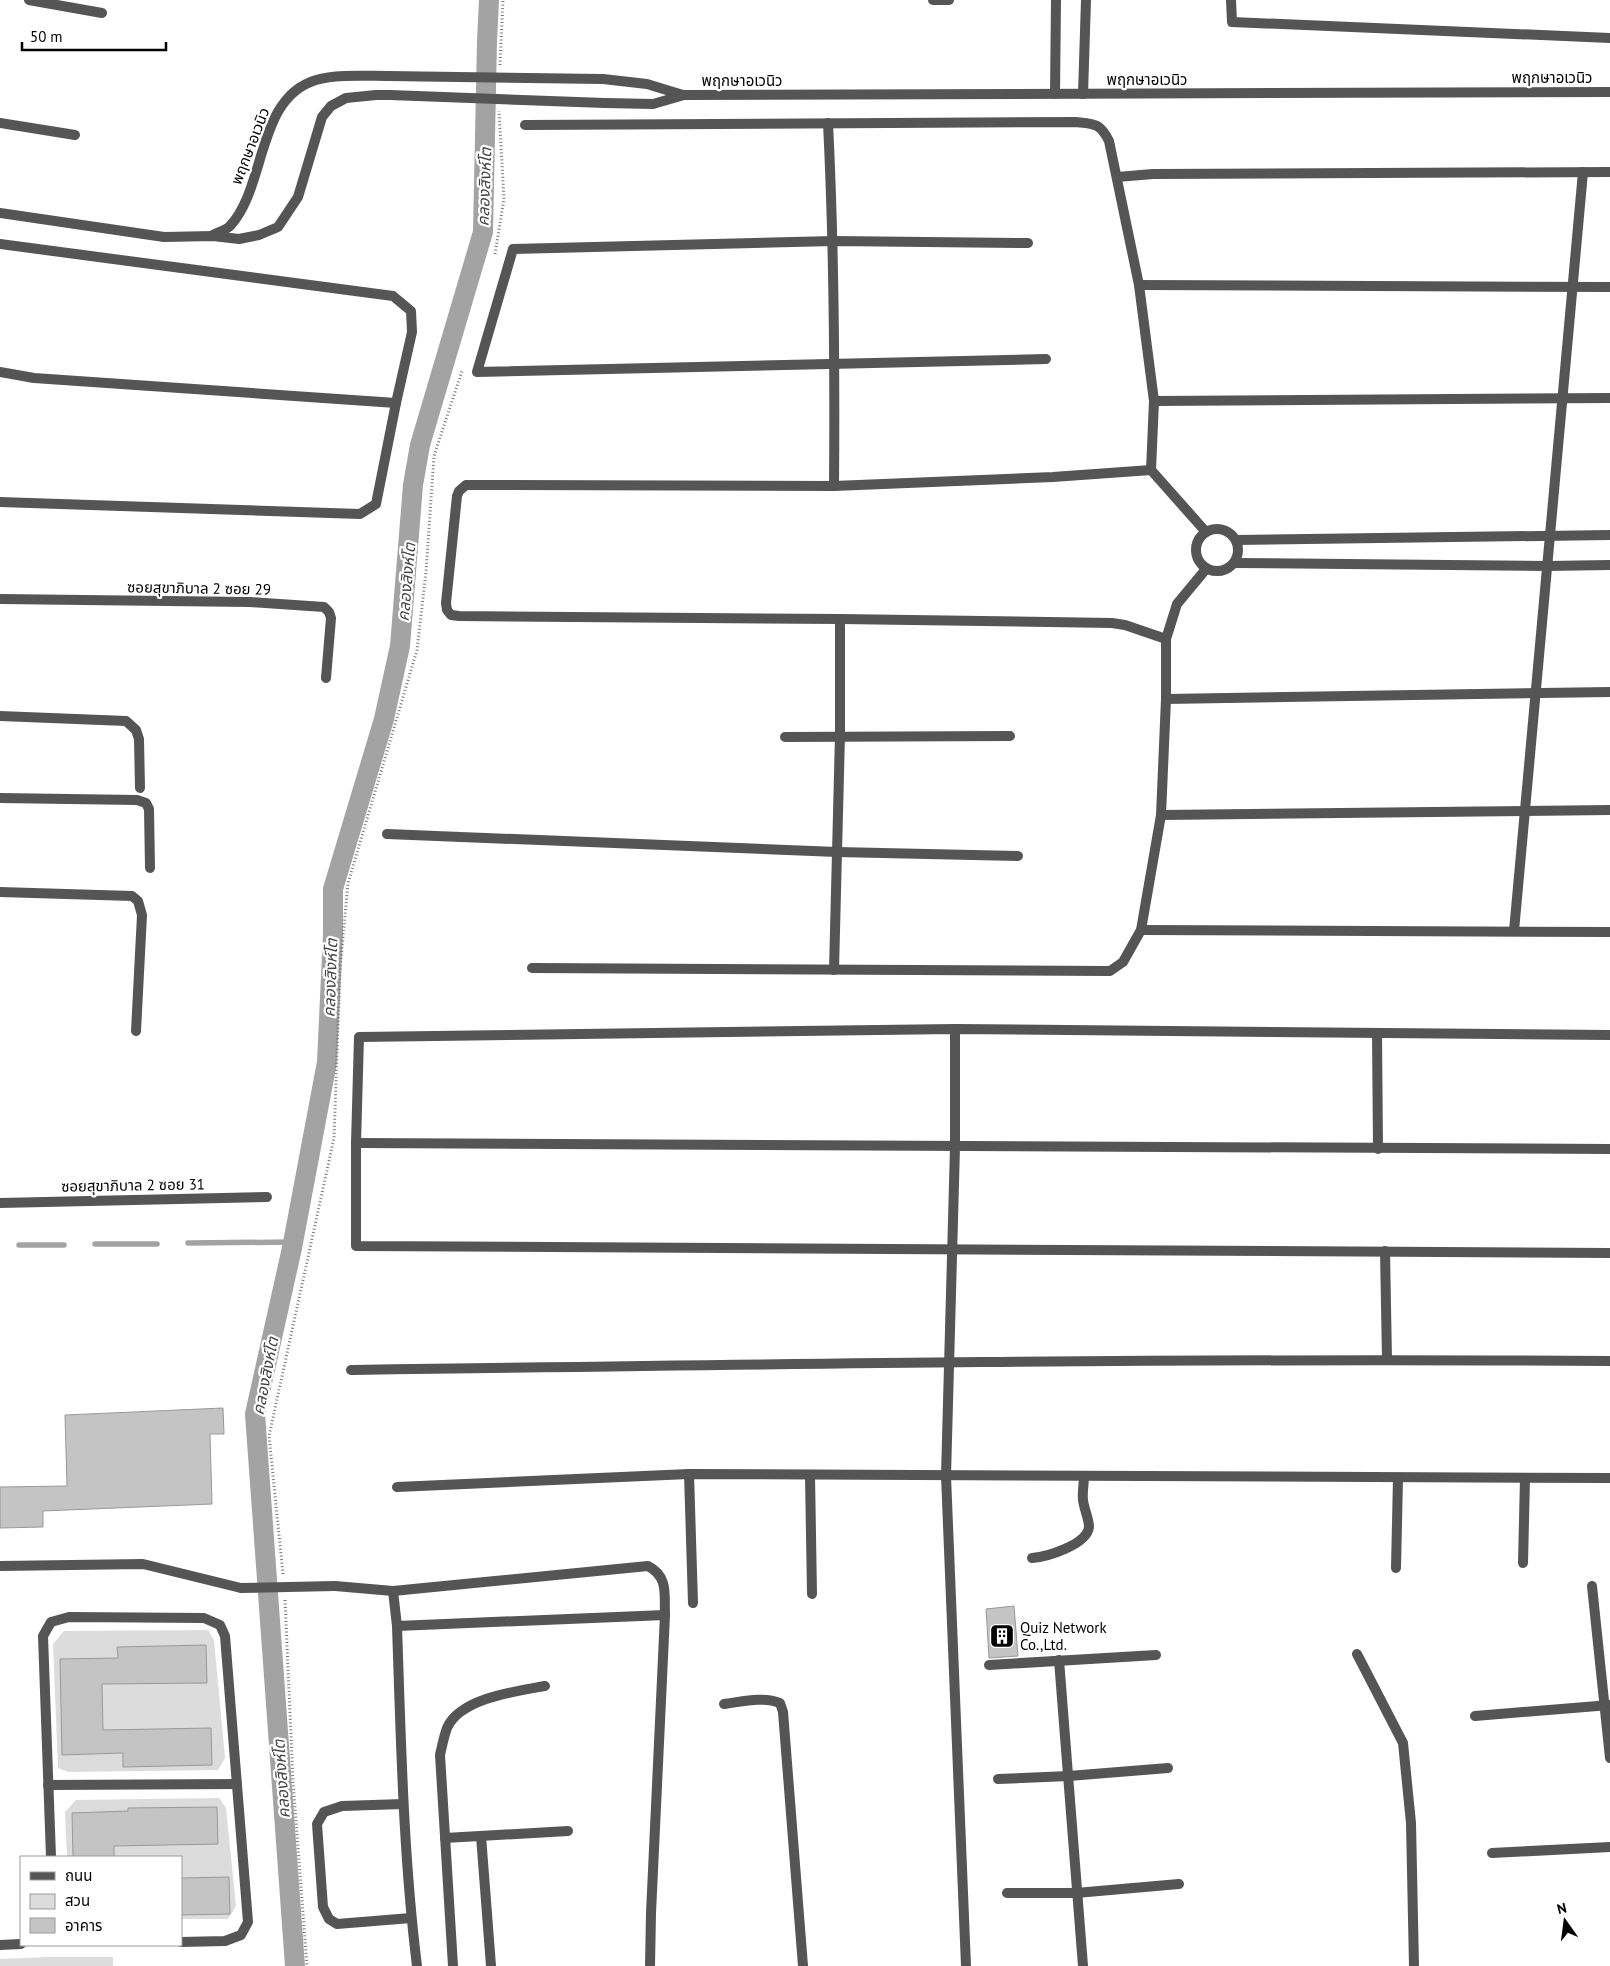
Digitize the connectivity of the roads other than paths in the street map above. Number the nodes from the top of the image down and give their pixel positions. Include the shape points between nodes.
1 (29, 0) edge
2 (933, 0) edge
3 (949, 0) edge
4 (1056, 0) edge
5 (1086, 0) edge
6 (1231, 0) edge
7 (102, 13) dead end
8 (1610, 38) edge
9 (1610, 92) edge
10 (1055, 94) junction
11 (1083, 94) junction
12 (684, 95) junction
13 (0, 123) edge
14 (828, 123) junction
15 (525, 125) dead end
16 (75, 135) dead end
17 (1583, 172) junction
18 (1610, 172) edge
19 (1117, 177) junction
20 (0, 213) edge
21 (212, 236) junction
22 (834, 241) junction
23 (1028, 243) dead end
24 (0, 244) edge
25 (1139, 285) junction
26 (1573, 287) junction
27 (1610, 287) edge
28 (1046, 359) dead end
29 (835, 364) junction
30 (0, 372) edge
31 (1562, 398) junction
32 (1610, 398) edge
33 (1154, 401) junction
34 (396, 403) junction
35 (1151, 470) junction
36 (834, 486) junction
37 (0, 502) edge
38 (1206, 532) junction
39 (1550, 535) junction
40 (1610, 535) edge
41 (1236, 540) junction
42 (1235, 562) junction
43 (1610, 565) edge
44 (1547, 566) junction
45 (1206, 569) junction
46 (0, 599) edge
47 (840, 619) junction
48 (1166, 639) junction
49 (326, 678) dead end
50 (1610, 692) edge
51 (1535, 693) junction
52 (1166, 699) junction
53 (0, 716) edge
54 (840, 735) junction
55 (1010, 736) dead end
56 (785, 737) dead end
57 (140, 788) dead end
58 (0, 798) edge
59 (1525, 810) junction
60 (1610, 810) edge
61 (1161, 815) junction
62 (387, 834) dead end
63 (837, 852) junction
64 (1018, 856) dead end
65 (150, 868) dead end
66 (0, 892) edge
67 (1141, 930) junction
68 (1514, 932) junction
69 (1610, 932) edge
70 (532, 968) dead end
71 (834, 970) junction
72 (955, 1029) junction
73 (136, 1031) dead end
74 (1377, 1034) junction
75 (1610, 1034) edge
76 (356, 1143) junction
77 (955, 1147) junction
78 (1378, 1149) junction
79 (1610, 1149) edge
80 (267, 1196) dead end
81 (0, 1203) edge
82 (951, 1248) junction
83 (1385, 1251) junction
84 (1610, 1253) edge
85 (1386, 1359) junction
86 (1610, 1361) edge
87 (949, 1362) junction
88 (351, 1370) dead end
89 (689, 1474) junction
90 (810, 1475) junction
91 (946, 1476) junction
92 (1084, 1476) junction
93 (1398, 1478) junction
94 (1525, 1478) junction
95 (1610, 1478) edge
96 (398, 1487) dead end
97 (1032, 1558) dead end
98 (1523, 1563) dead end
99 (0, 1566) edge
100 (1396, 1568) dead end
101 (1592, 1586) dead end
102 (393, 1591) junction
103 (812, 1594) dead end
104 (693, 1604) dead end
105 (665, 1615) junction
106 (397, 1626) junction
107 (1356, 1654) dead end
108 (1156, 1655) dead end
109 (1059, 1660) junction
110 (989, 1665) dead end
111 (545, 1686) dead end
112 (724, 1704) dead end
113 (1607, 1705) edge
114 (1475, 1716) dead end
115 (1610, 1758) edge
116 (1168, 1768) dead end
117 (1069, 1776) junction
118 (998, 1779) dead end
119 (48, 1784) junction
120 (237, 1784) junction
121 (403, 1804) junction
122 (568, 1831) dead end
123 (481, 1836) junction
124 (445, 1838) junction
125 (1610, 1846) edge
126 (1492, 1853) dead end
127 (51, 1856) edge
128 (1179, 1884) dead end
129 (1076, 1893) junction
130 (1007, 1894) dead end
131 (411, 1918) junction
132 (182, 1942) edge
133 (20, 1944) edge
134 (0, 1945) edge
135 (417, 1966) edge
136 (453, 1966) edge
137 (491, 1966) edge
138 (650, 1966) edge
139 (803, 1966) edge
140 (966, 1966) edge
141 (1082, 1966) edge
142 (1414, 1966) edge

1 - 7 street
2 - 3 street
4 - 10 street
5 - 11 street
6 - 8 street via 1232,22
9 - 11 street, พฤกษาอเวนิว
10 - 11 street, พฤกษาอเวนิว
10 - 12 street, พฤกษาอเวนิว
12 - 21 street, พฤกษาอเวนิว, bridge via 653,104 390,95 346,98 322,117 298,197 278,227 239,238
12 - 21 street, พฤกษาอเวนิว, bridge via 646,84 603,79 351,76 316,80 294,91 277,110 244,205 229,227
13 - 16 street
14 - 15 street
14 - 19 street via 1095,124 1103,129 1109,141
14 - 22 street
17 - 18 street
17 - 19 street via 1152,174
17 - 26 street
19 - 25 street
20 - 21 street, พฤกษาอเวนิว via 164,237
22 - 23 street
22 - 29 street
22 - 29 street via 512,249 477,372
24 - 34 street via 392,296 411,310 412,332
25 - 26 street
25 - 33 street
26 - 27 street
26 - 31 street
28 - 29 street
29 - 36 street
30 - 34 street via 34,378
31 - 32 street
31 - 33 street
31 - 39 street
33 - 35 street
34 - 37 street via 376,504 360,514
35 - 36 street
35 - 38 street
36 - 47 street via 466,485 457,496 446,602 447,610 459,616
38 - 41 street via 1224,530
38 - 45 street via 1196,549 1197,557
39 - 40 street
39 - 41 street
39 - 44 street
41 - 42 street via 1239,548
42 - 44 street
42 - 45 street via 1222,571
43 - 44 street
44 - 51 street
45 - 48 street via 1177,604
46 - 49 street, ซอยสุขาภิบาล 2 ซอย 29 via 250,602 324,608 332,618
47 - 48 street via 1112,624
47 - 54 street
48 - 52 street
50 - 51 street
51 - 52 street
51 - 59 street
52 - 61 street
53 - 57 street via 126,721 139,738
54 - 55 street
54 - 56 street
54 - 63 street
58 - 65 street via 137,800 146,803 149,809
59 - 60 street
59 - 61 street
59 - 68 street
61 - 67 street
62 - 63 street
63 - 64 street
63 - 71 street
66 - 73 street via 132,896 138,901 142,915
67 - 68 street
67 - 71 street via 1123,962 1110,971
68 - 69 street
70 - 71 street
72 - 74 street
72 - 76 street via 359,1038
72 - 77 street
74 - 75 street
74 - 78 street
76 - 77 street
76 - 82 street via 356,1246
77 - 78 street
77 - 82 street
78 - 79 street
80 - 81 street, ซอยสุขาภิบาล 2 ซอย 31
82 - 83 street
82 - 87 street
83 - 84 street
83 - 85 street
85 - 86 street
85 - 87 street
87 - 88 street
87 - 91 street
89 - 90 street
89 - 96 street
89 - 104 street
90 - 91 street
90 - 103 street
91 - 92 street
91 - 140 street
92 - 93 street
92 - 97 street via 1083,1498 1089,1527 1086,1535 1061,1551
93 - 94 street
93 - 100 street
94 - 95 street
94 - 98 street
99 - 102 street, bridge via 142,1564 241,1588 335,1586
101 - 113 street
102 - 105 street via 648,1566 658,1572 663,1581
102 - 106 street
105 - 106 street
105 - 138 street
106 - 121 street
107 - 142 street via 1403,1743 1412,1823
108 - 109 street
109 - 110 street
109 - 117 street
111 - 124 street via 478,1703 460,1712 448,1726 440,1755
112 - 139 street via 774,1701 780,1703 783,1712
113 - 114 street
113 - 115 street
116 - 117 street
117 - 118 street
117 - 129 street
119 - 120 street
119 - 120 street via 43,1636 51,1622 69,1617 204,1618 220,1625 225,1636
119 - 127 street
120 - 132 street via 248,1922 241,1935 225,1941
121 - 131 street
121 - 131 street via 342,1806 324,1812 317,1824 323,1907 329,1919 337,1924
122 - 123 street
123 - 124 street
123 - 137 street
124 - 136 street
125 - 126 street
128 - 129 street
129 - 130 street
129 - 141 street
131 - 135 street
133 - 134 street

